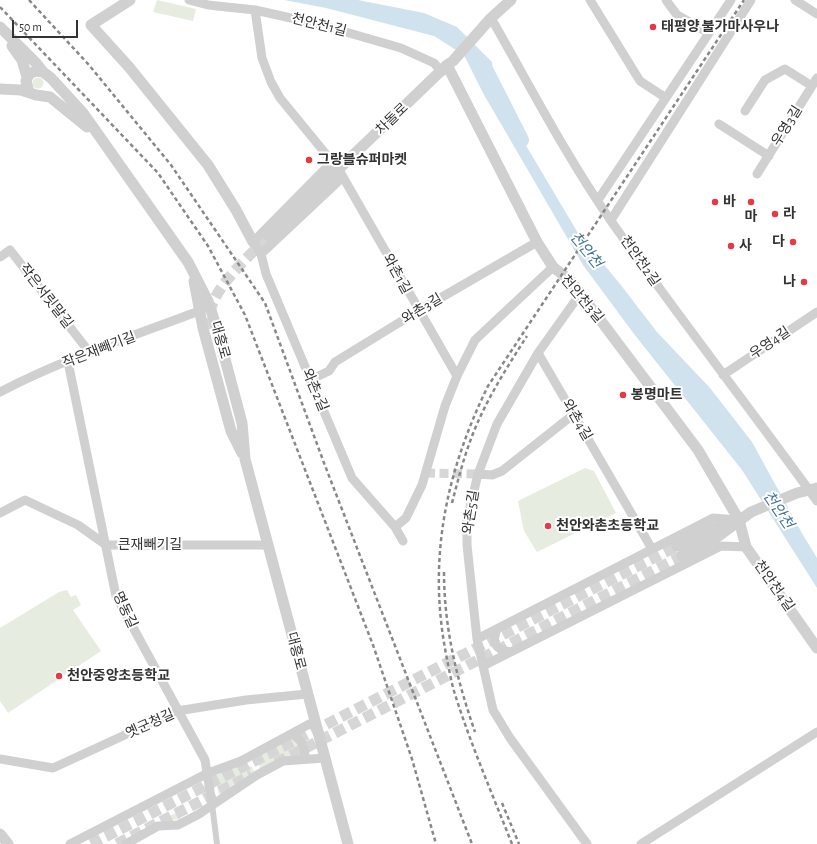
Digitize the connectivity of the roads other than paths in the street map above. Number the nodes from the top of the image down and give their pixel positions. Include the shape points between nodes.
1 (130, 0) edge
2 (190, 0) edge
3 (511, 0) edge
4 (590, 0) edge
5 (666, 0) edge
6 (731, 0) edge
7 (750, 0) edge
8 (795, 0) edge
9 (255, 10) junction
10 (817, 14) edge
11 (491, 18) junction
12 (0, 27) edge
13 (709, 33) junction
14 (0, 35) edge
15 (447, 66) junction
16 (45, 73) junction
17 (817, 78) edge
18 (26, 79) junction
19 (812, 86) junction
20 (0, 89) edge
21 (29, 92) junction
22 (40, 95) junction
23 (666, 98) junction
24 (745, 111) dead end
25 (719, 124) dead end
26 (99, 138) junction
27 (769, 156) junction
28 (338, 170) junction
29 (757, 174) dead end
30 (598, 200) junction
31 (611, 220) junction
32 (269, 236) tunnel mouth
33 (253, 242) junction
34 (537, 242) junction
35 (261, 254) junction
36 (0, 257) edge
37 (553, 267) junction
38 (192, 272) junction
39 (580, 294) junction
40 (199, 311) junction
41 (418, 311) junction
42 (817, 312) edge
43 (210, 329) tunnel mouth
44 (90, 353) junction
45 (538, 353) junction
46 (68, 362) junction
47 (723, 375) junction
48 (457, 376) junction
49 (310, 380) junction
50 (0, 392) edge
51 (574, 414) junction
52 (245, 459) junction
53 (478, 474) junction
54 (813, 489) edge
55 (817, 501) edge
56 (0, 513) edge
57 (739, 520) junction
58 (395, 527) junction
59 (403, 541) dead end
60 (106, 545) junction
61 (268, 545) junction
62 (746, 546) junction
63 (652, 549) junction
64 (679, 551) tunnel mouth
65 (497, 629) junction
66 (477, 639) junction
67 (817, 648) edge
68 (511, 652) junction
69 (483, 666) junction
70 (307, 694) junction
71 (177, 711) junction
72 (315, 721) junction
73 (817, 732) edge
74 (290, 734) junction
75 (325, 758) junction
76 (0, 759) edge
77 (305, 759) junction
78 (208, 774) junction
79 (212, 804) junction
80 (0, 834) edge
81 (8, 844) edge
82 (70, 844) edge
83 (126, 844) edge
84 (217, 844) edge
85 (348, 844) edge
86 (587, 844) edge
87 (641, 844) edge

1 - 33 street via 90,25 129,67 208,165
2 - 9 street, 천안천1길 via 208,5
3 - 11 street, 차돌로
4 - 23 street via 640,81
5 - 13 street via 677,15
6 - 13 street
7 - 31 street
8 - 10 street
9 - 15 street, 천안천1길 via 318,24 401,48
9 - 28 street, 와촌1길 via 262,58 271,82 280,98
11 - 15 street, 차돌로
11 - 30 street, 천안천2길
12 - 16 street
13 - 23 street
14 - 18 street via 22,60
15 - 28 street, 차돌로
15 - 34 street, 천안천3길
16 - 18 street via 33,72
16 - 22 street via 50,81 49,88
16 - 26 street via 83,113
17 - 19 street, 우영3길
18 - 20 street
18 - 21 street
19 - 24 street via 785,69 766,80
19 - 27 street, 우영3길
20 - 21 street
21 - 22 street
22 - 26 street via 50,97
23 - 30 street
25 - 27 street
26 - 38 street, 대흥로 via 144,197 188,262
27 - 29 street, 우영3길
28 - 32 street, 차돌로
28 - 33 street
28 - 35 street
28 - 41 street, 와촌1길
30 - 31 street, 천안천2길
31 - 47 street, 천안천2길
33 - 35 street, 와촌2길
34 - 37 street, 천안천3길
34 - 41 street, 와촌3길
35 - 49 street, 와촌2길 via 266,274
36 - 44 street, 작은서릿말길 via 10,250
37 - 39 street, 천안천3길 via 571,281
37 - 48 street via 474,340
38 - 40 street, 대흥로
38 - 52 street, 대흥로 via 208,301 217,329 242,423
39 - 45 street
39 - 57 street, 천안천3길 via 695,446
40 - 44 street, 작은재빼기길
40 - 52 street, 대흥로 via 231,431
41 - 48 street, 와촌1길
41 - 49 street, 와촌3길 via 335,362 329,371
42 - 47 street, 우영4길
43 - 52 street
44 - 46 street, 작은재빼기길
45 - 51 street, 와촌4길
45 - 53 street via 497,424
46 - 50 street, 작은재빼기길
46 - 60 street, 명동길
47 - 54 street, 천안천2길
48 - 58 street via 445,406 422,485 406,518
49 - 58 street, 와촌2길 via 352,478
51 - 53 street, 와촌5길 via 502,471 492,475
51 - 63 street, 와촌4길
52 - 61 street, 대흥로
53 - 66 street, 와촌5길 via 467,520 466,545
54 - 55 street, 천안천2길
54 - 57 street via 751,512
56 - 60 street, 큰재빼기길 via 25,500 78,525
57 - 62 street, 천안천4길
57 - 63 street via 713,518
57 - 64 street via 713,540
58 - 59 street, 와촌2길
60 - 61 street, 큰재빼기길
60 - 71 street, 명동길 via 116,596
61 - 70 street, 대흥로
62 - 67 street, 천안천4길
62 - 68 street via 721,546
63 - 65 street
65 - 66 street
65 - 68 street via 494,640 496,646
66 - 69 street, 와촌5길
68 - 69 street
69 - 86 street, 와촌5길 via 497,718
70 - 71 street, 옛군청길
70 - 72 street, 대흥로
71 - 76 street, 옛군청길 via 54,768
71 - 78 street, 명동길 via 205,760
72 - 74 street
72 - 75 street, 대흥로
73 - 87 street
74 - 77 street via 303,745
74 - 78 street via 241,762
75 - 77 street
75 - 85 street, 대흥로
77 - 79 street via 283,761 257,774
78 - 79 street, 명동길
78 - 82 street
79 - 83 street via 207,810 178,825 158,826
79 - 84 street, 명동길
80 - 81 street

